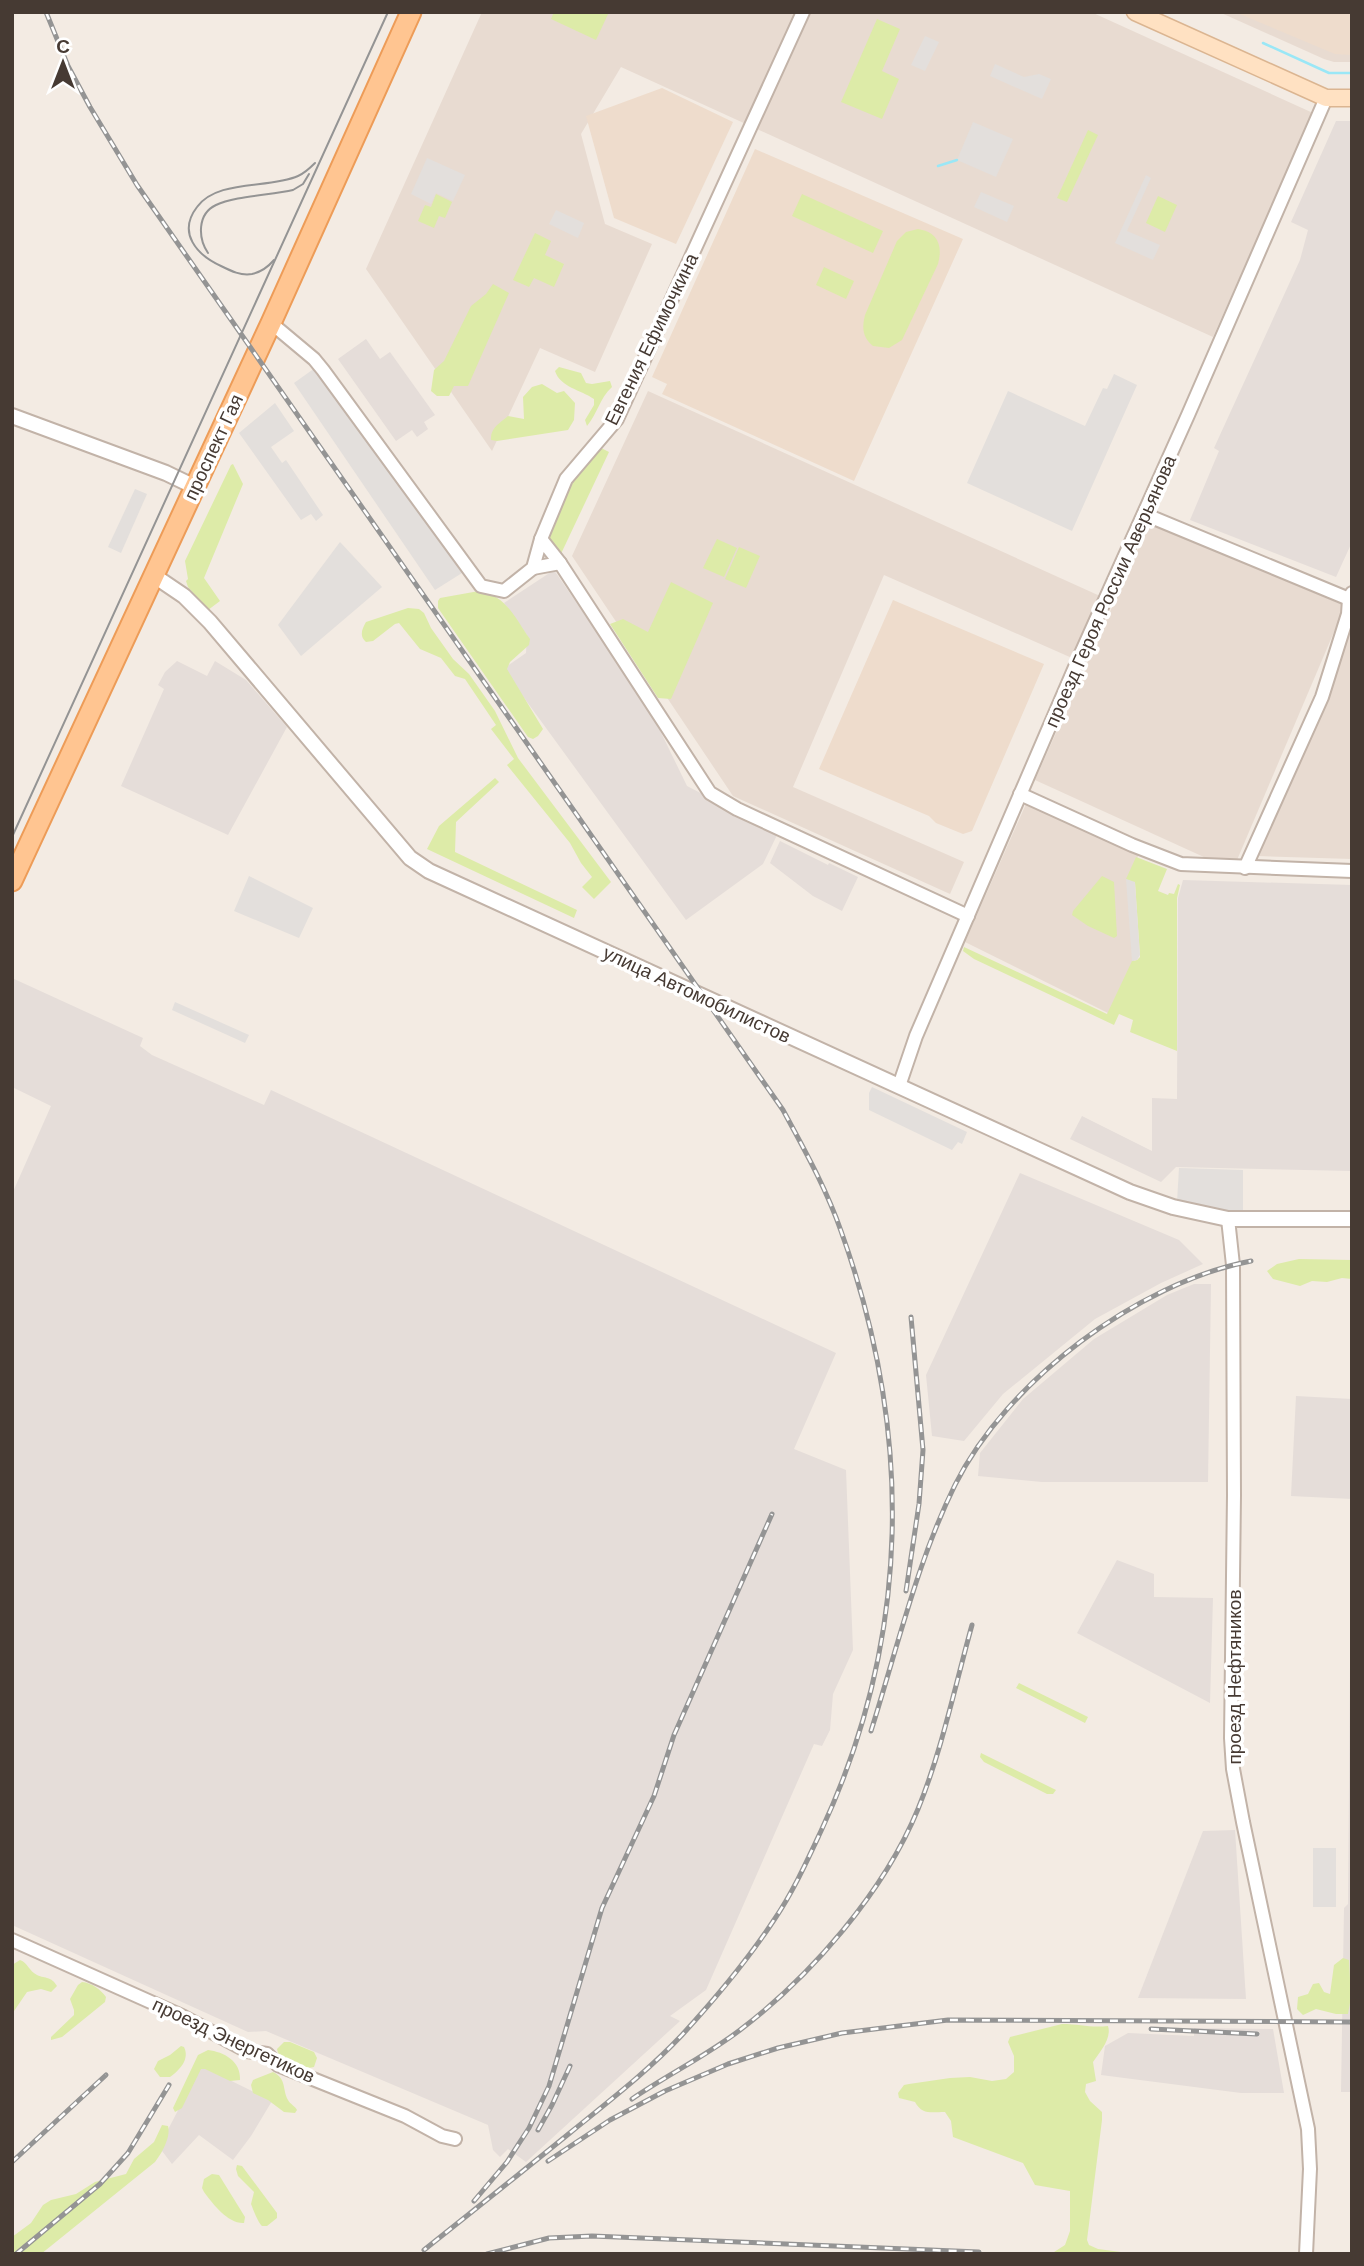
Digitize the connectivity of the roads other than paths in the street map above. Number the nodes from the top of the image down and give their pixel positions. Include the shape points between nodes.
1 (411, 12) edge
2 (803, 12) edge
3 (1135, 12) edge
4 (1326, 98) junction
5 (1352, 98) edge
6 (271, 323) junction
7 (12, 416) edge
8 (195, 487) junction
9 (1144, 513) junction
10 (541, 539) junction
11 (560, 563) junction
12 (533, 568) junction
13 (153, 575) junction
14 (1350, 596) edge
15 (1020, 794) junction
16 (1245, 868) junction
17 (1352, 871) edge
18 (12, 881) edge
19 (968, 916) junction
20 (899, 1086) junction
21 (1228, 1219) junction
22 (1352, 1219) edge
23 (12, 1940) edge
24 (456, 2139) dead end
25 (1306, 2254) edge

1 - 6 main road, проспект Гая
2 - 10 street, Евгения Ефимочкина via 617,419 566,479
3 - 4 main road
4 - 5 main road
4 - 9 street, проезд Героя России Аверьянова
6 - 8 main road, проспект Гая
6 - 12 street via 323,370 481,586 504,591
7 - 8 street
8 - 13 main road, проспект Гая
9 - 14 street
9 - 15 street, проезд Героя России Аверьянова
10 - 11 street
10 - 12 street, Евгения Ефимочкина
11 - 12 street
11 - 19 street via 710,793
13 - 18 main road, проспект Гая
13 - 20 street, улица Автомобилистов via 184,596 210,622 420,865
14 - 16 street via 1322,696
15 - 16 street via 1164,859
15 - 19 street, проезд Героя России Аверьянова
16 - 17 street
19 - 20 street, проезд Героя России Аверьянова
20 - 21 street, улица Автомобилистов via 1130,1192
21 - 22 street, улица Автомобилистов
21 - 25 street, проезд Нефтяников via 1233,1265 1233,1769 1308,2129
23 - 24 street, проезд Энергетиков via 182,2016 247,2051 267,2054 278,2064

